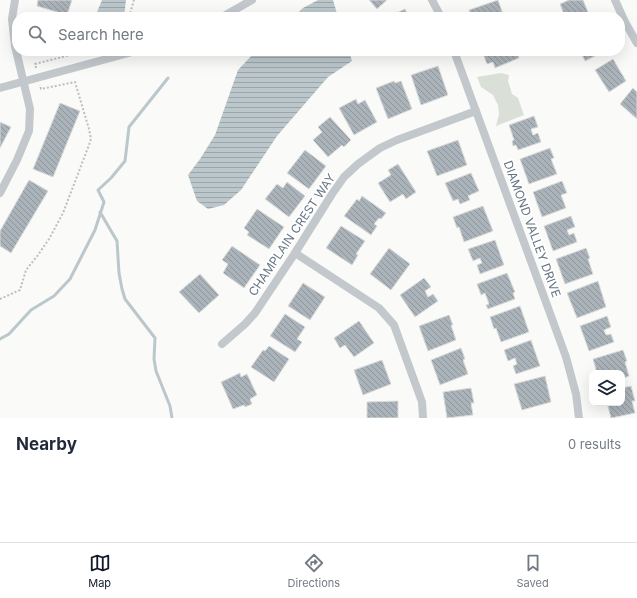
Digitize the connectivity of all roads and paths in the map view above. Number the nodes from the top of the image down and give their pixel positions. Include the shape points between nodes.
1 (15, 0) edge
2 (134, 0) edge
3 (252, 0) edge
4 (432, 0) edge
5 (615, 0) edge
6 (13, 12) edge
7 (131, 12) edge
8 (231, 12) edge
9 (438, 12) edge
10 (620, 12) edge
11 (625, 22) edge
12 (637, 44) edge
13 (18, 56) edge
14 (66, 56) edge
15 (118, 56) edge
16 (456, 56) edge
17 (36, 68) dead end
18 (24, 82) junction
19 (0, 88) edge
20 (41, 89) dead end
21 (476, 111) junction
22 (0, 193) edge
23 (295, 254) junction
24 (0, 299) edge
25 (222, 344) dead end
26 (423, 418) edge
27 (579, 418) edge

1 - 6 street
2 - 7 path
3 - 8 street
4 - 9 street
5 - 10 street
11 - 12 street
13 - 18 street
14 - 17 path via 35,64
15 - 18 street
16 - 21 street, DIAMOND VALLEY DRIVE
18 - 19 street
18 - 22 street via 30,109 29,131
20 - 24 path via 74,82 91,139 54,231 26,270 20,290
21 - 23 street, CHAMPLAIN CREST WAY via 397,140 368,156 340,183
21 - 27 street, DIAMOND VALLEY DRIVE via 566,357 576,394
23 - 25 street, CHAMPLAIN CREST WAY via 254,313
23 - 26 street via 386,314 394,325 411,368 422,402

